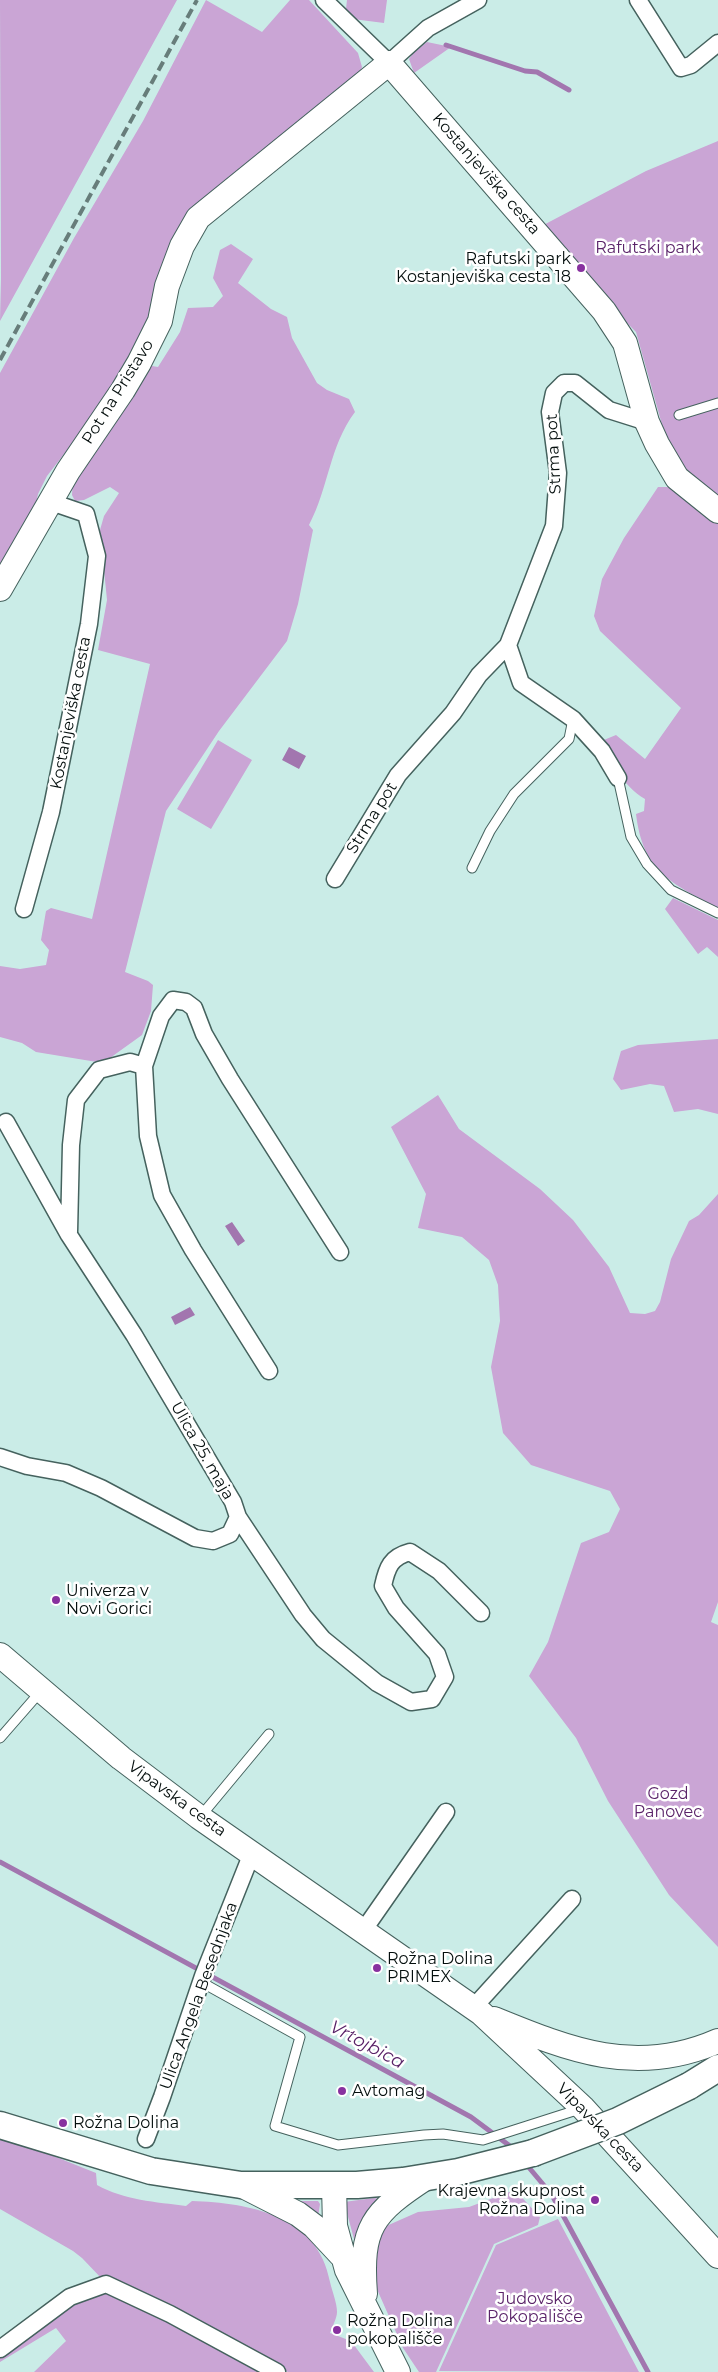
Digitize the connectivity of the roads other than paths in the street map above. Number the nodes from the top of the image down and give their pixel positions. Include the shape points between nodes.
1 (324, 0) edge
2 (478, 0) edge
3 (638, 0) edge
4 (718, 43) edge
5 (389, 63) junction
6 (718, 403) edge
7 (679, 415) dead end
8 (647, 422) junction
9 (51, 502) junction
10 (718, 511) edge
11 (0, 589) edge
12 (508, 645) junction
13 (573, 719) junction
14 (618, 778) joint
15 (472, 868) dead end
16 (335, 878) dead end
17 (24, 909) dead end
18 (718, 913) edge
19 (144, 1066) junction
20 (6, 1122) dead end
21 (70, 1235) junction
22 (340, 1252) dead end
23 (269, 1371) dead end
24 (0, 1456) edge
25 (238, 1517) junction
26 (481, 1613) dead end
27 (0, 1655) edge
28 (41, 1691) junction
29 (269, 1734) dead end
30 (0, 1738) edge
31 (446, 1812) dead end
32 (199, 1817) junction
33 (252, 1853) junction
34 (572, 1899) dead end
35 (363, 1931) junction
36 (202, 1979) junction
37 (477, 2011) junction
38 (718, 2041) edge
39 (718, 2068) edge
40 (583, 2108) junction
41 (0, 2124) edge
42 (146, 2139) dead end
43 (427, 2177) junction
44 (241, 2185) junction
45 (334, 2185) junction
46 (718, 2256) edge
47 (344, 2258) junction
48 (366, 2311) junction
49 (0, 2349) edge
50 (277, 2372) edge
51 (398, 2372) edge

1 - 5 street, Kostanjeviška cesta
2 - 5 street via 428,28
3 - 4 street via 681,68 691,65
5 - 8 main road, Kostanjeviška cesta via 604,311 625,343
5 - 9 main road, Pot na Pristavo via 198,218 182,246 167,286 160,321 139,363
6 - 7 lane
8 - 10 main road, Kostanjeviška cesta via 676,478
8 - 12 street, Strma pot via 609,410 575,383 564,383 554,393 550,412 558,474 554,526
9 - 11 main road, Pot na Pristavo
9 - 17 street, Kostanjeviška cesta via 86,514 96,556 88,624 51,812
12 - 13 street via 520,683
12 - 16 street, Strma pot via 479,675 453,713 398,775
13 - 14 street via 602,751
13 - 15 lane via 569,739 514,794 490,831
14 - 18 lane via 631,837 647,864 671,890
19 - 21 street via 130,1062 99,1070 76,1100 71,1145
19 - 22 street via 161,1016 173,1000 186,1002 194,1008 204,1034 230,1079
19 - 23 street via 148,1136 162,1195
20 - 21 street, Ulica 25. maja
21 - 25 street, Ulica 25. maja via 134,1335 233,1502
24 - 25 street, Ulica 25. maja via 27,1466 66,1473 195,1538 213,1541 230,1534
25 - 26 street via 303,1615 323,1639 377,1682 411,1702 432,1699 445,1676 437,1654 396,1608 383,1586 387,1566 398,1555 410,1552 439,1571
27 - 28 main road, Vipavska cesta
28 - 30 lane
28 - 32 main road, Vipavska cesta via 121,1758
29 - 32 lane
31 - 35 street
32 - 33 main road, Vipavska cesta
33 - 35 main road, Vipavska cesta
33 - 36 street, Ulica Angela Besednjaka
34 - 37 street
35 - 37 main road, Vipavska cesta
36 - 40 lane via 300,2037 275,2126 338,2145 443,2134 482,2140
36 - 42 street, Ulica Angela Besednjaka
37 - 38 main road via 552,2043 591,2054 639,2058 664,2056
37 - 40 main road, Vipavska cesta
39 - 43 main road, bridge via 636,2113 578,2138 534,2153
40 - 46 main road, Vipavska cesta
41 - 44 main road via 151,2171
43 - 45 main road
43 - 48 main road via 388,2204 370,2230 362,2265
44 - 45 main road
44 - 47 main road via 298,2214
45 - 47 main road via 335,2226
47 - 48 main road
48 - 51 main road
49 - 50 street via 70,2297 106,2284 170,2314

